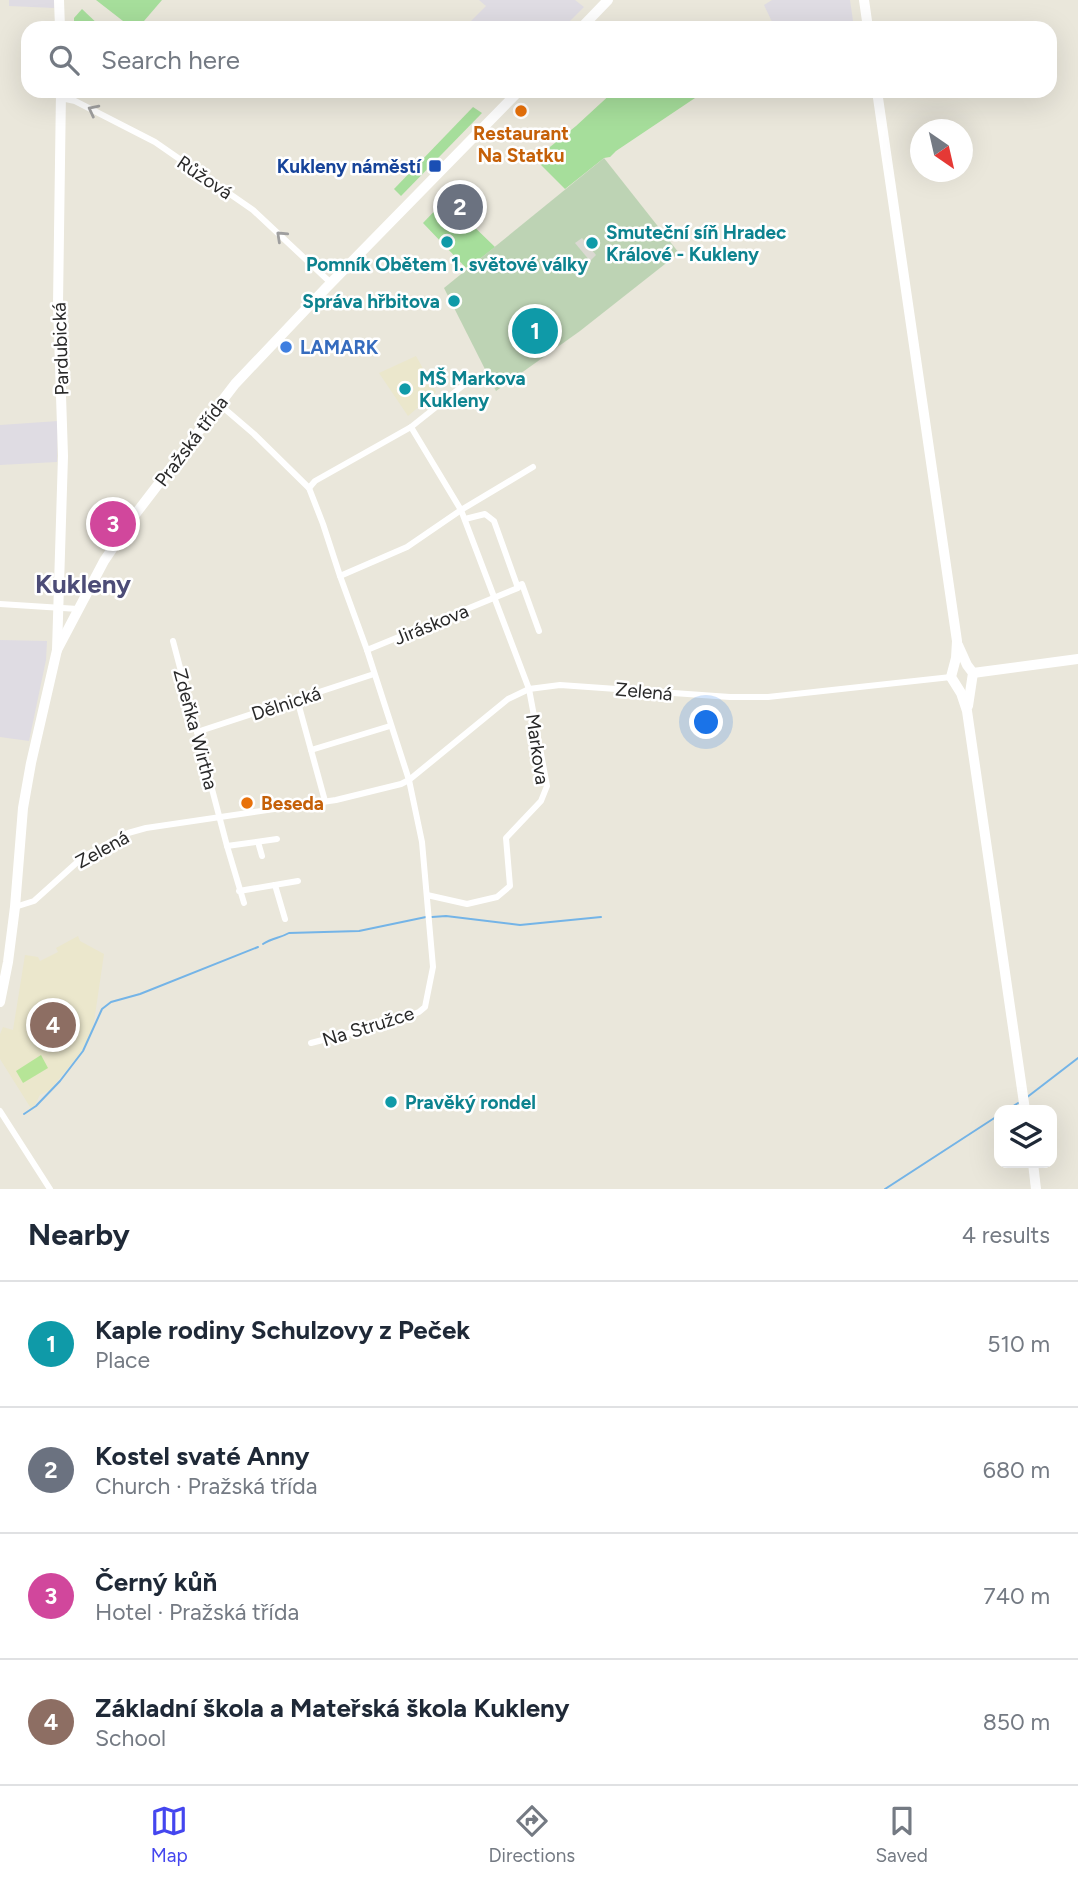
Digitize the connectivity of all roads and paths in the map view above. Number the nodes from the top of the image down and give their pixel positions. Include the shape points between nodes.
1 (59, 0) edge
2 (608, 0) edge
3 (864, 0) edge
4 (60, 21) edge
5 (588, 21) edge
6 (867, 21) edge
7 (61, 98) edge
8 (69, 98) edge
9 (512, 98) edge
10 (878, 98) edge
11 (331, 283) junction
12 (465, 384) dead end
13 (219, 404) junction
14 (411, 427) junction
15 (533, 467) dead end
16 (309, 488) junction
17 (461, 510) junction
18 (465, 519) junction
19 (341, 578) junction
20 (517, 586) junction
21 (494, 598) junction
22 (0, 604) edge
23 (59, 608) junction
24 (78, 609) junction
25 (539, 631) dead end
26 (173, 641) dead end
27 (957, 641) junction
28 (58, 650) junction
29 (367, 650) junction
30 (1078, 659) edge
31 (970, 673) junction
32 (374, 674) junction
33 (953, 676) junction
34 (529, 689) junction
35 (297, 699) junction
36 (967, 711) junction
37 (390, 726) junction
38 (197, 732) junction
39 (312, 750) junction
40 (409, 780) junction
41 (325, 801) junction
42 (219, 817) junction
43 (277, 839) dead end
44 (258, 842) junction
45 (227, 846) junction
46 (262, 856) dead end
47 (298, 881) dead end
48 (275, 885) junction
49 (239, 891) junction
50 (427, 895) junction
51 (244, 903) dead end
52 (15, 907) junction
53 (285, 919) dead end
54 (0, 1002) edge
55 (311, 1043) dead end
56 (1024, 1103) edge
57 (0, 1111) edge
58 (1033, 1168) edge
59 (50, 1189) edge
60 (1036, 1189) edge

1 - 4 street
2 - 5 street
3 - 6 street
7 - 23 street, Pardubická
11 -> 8 street, Růžová via 253,209 155,142
9 - 11 street, Pražská třída
10 - 27 street
11 - 13 street, Pražská třída
12 - 14 street
13 - 16 street
13 - 24 street, Pražská třída via 117,540
14 - 16 street
14 - 17 street, Markova
15 - 17 street
16 - 19 street
17 - 18 street, Markova
17 - 19 street via 407,547
18 - 20 street via 485,514 494,521
18 - 21 street, Markova
19 - 29 street
20 - 21 street
20 - 25 street via 522,584
21 - 29 street, Jiráskova
21 - 34 street, Markova
22 - 23 street
23 - 24 street
23 - 28 street, Pardubická
24 - 28 street, Pražská třída
26 - 38 street, Zdeňka Wirtha
27 - 31 street
27 - 33 street
28 - 52 street, Pražská třída via 23,808
29 - 32 street
30 - 31 street
31 - 33 street via 957,665
31 - 33 street via 964,685
31 - 36 street
32 - 35 street, Dělnická
32 - 37 street
33 - 34 street, Zelená via 768,697 560,685
33 - 36 street
34 - 40 street, Zelená via 501,705
34 - 50 street, Markova via 547,786 541,801 506,838 510,886 497,897 467,904
35 - 38 street, Dělnická
35 - 39 street
36 - 56 street
37 - 39 street
37 - 40 street
38 - 42 street, Zdeňka Wirtha
39 - 41 street
40 - 41 street, Zelená
40 - 50 street
41 - 42 street, Zelená
42 - 45 street, Zdeňka Wirtha
42 - 52 street, Zelená via 128,833 75,862 31,903
43 - 44 street
44 - 45 street
44 - 46 street
45 - 49 street, Zdeňka Wirtha
47 - 48 street
48 - 49 street
48 - 53 street
49 - 51 street, Zdeňka Wirtha
50 - 55 street, Na Stružce via 433,967 425,1007 413,1016
52 - 54 street, Pražská třída
57 - 59 street
58 - 60 street

